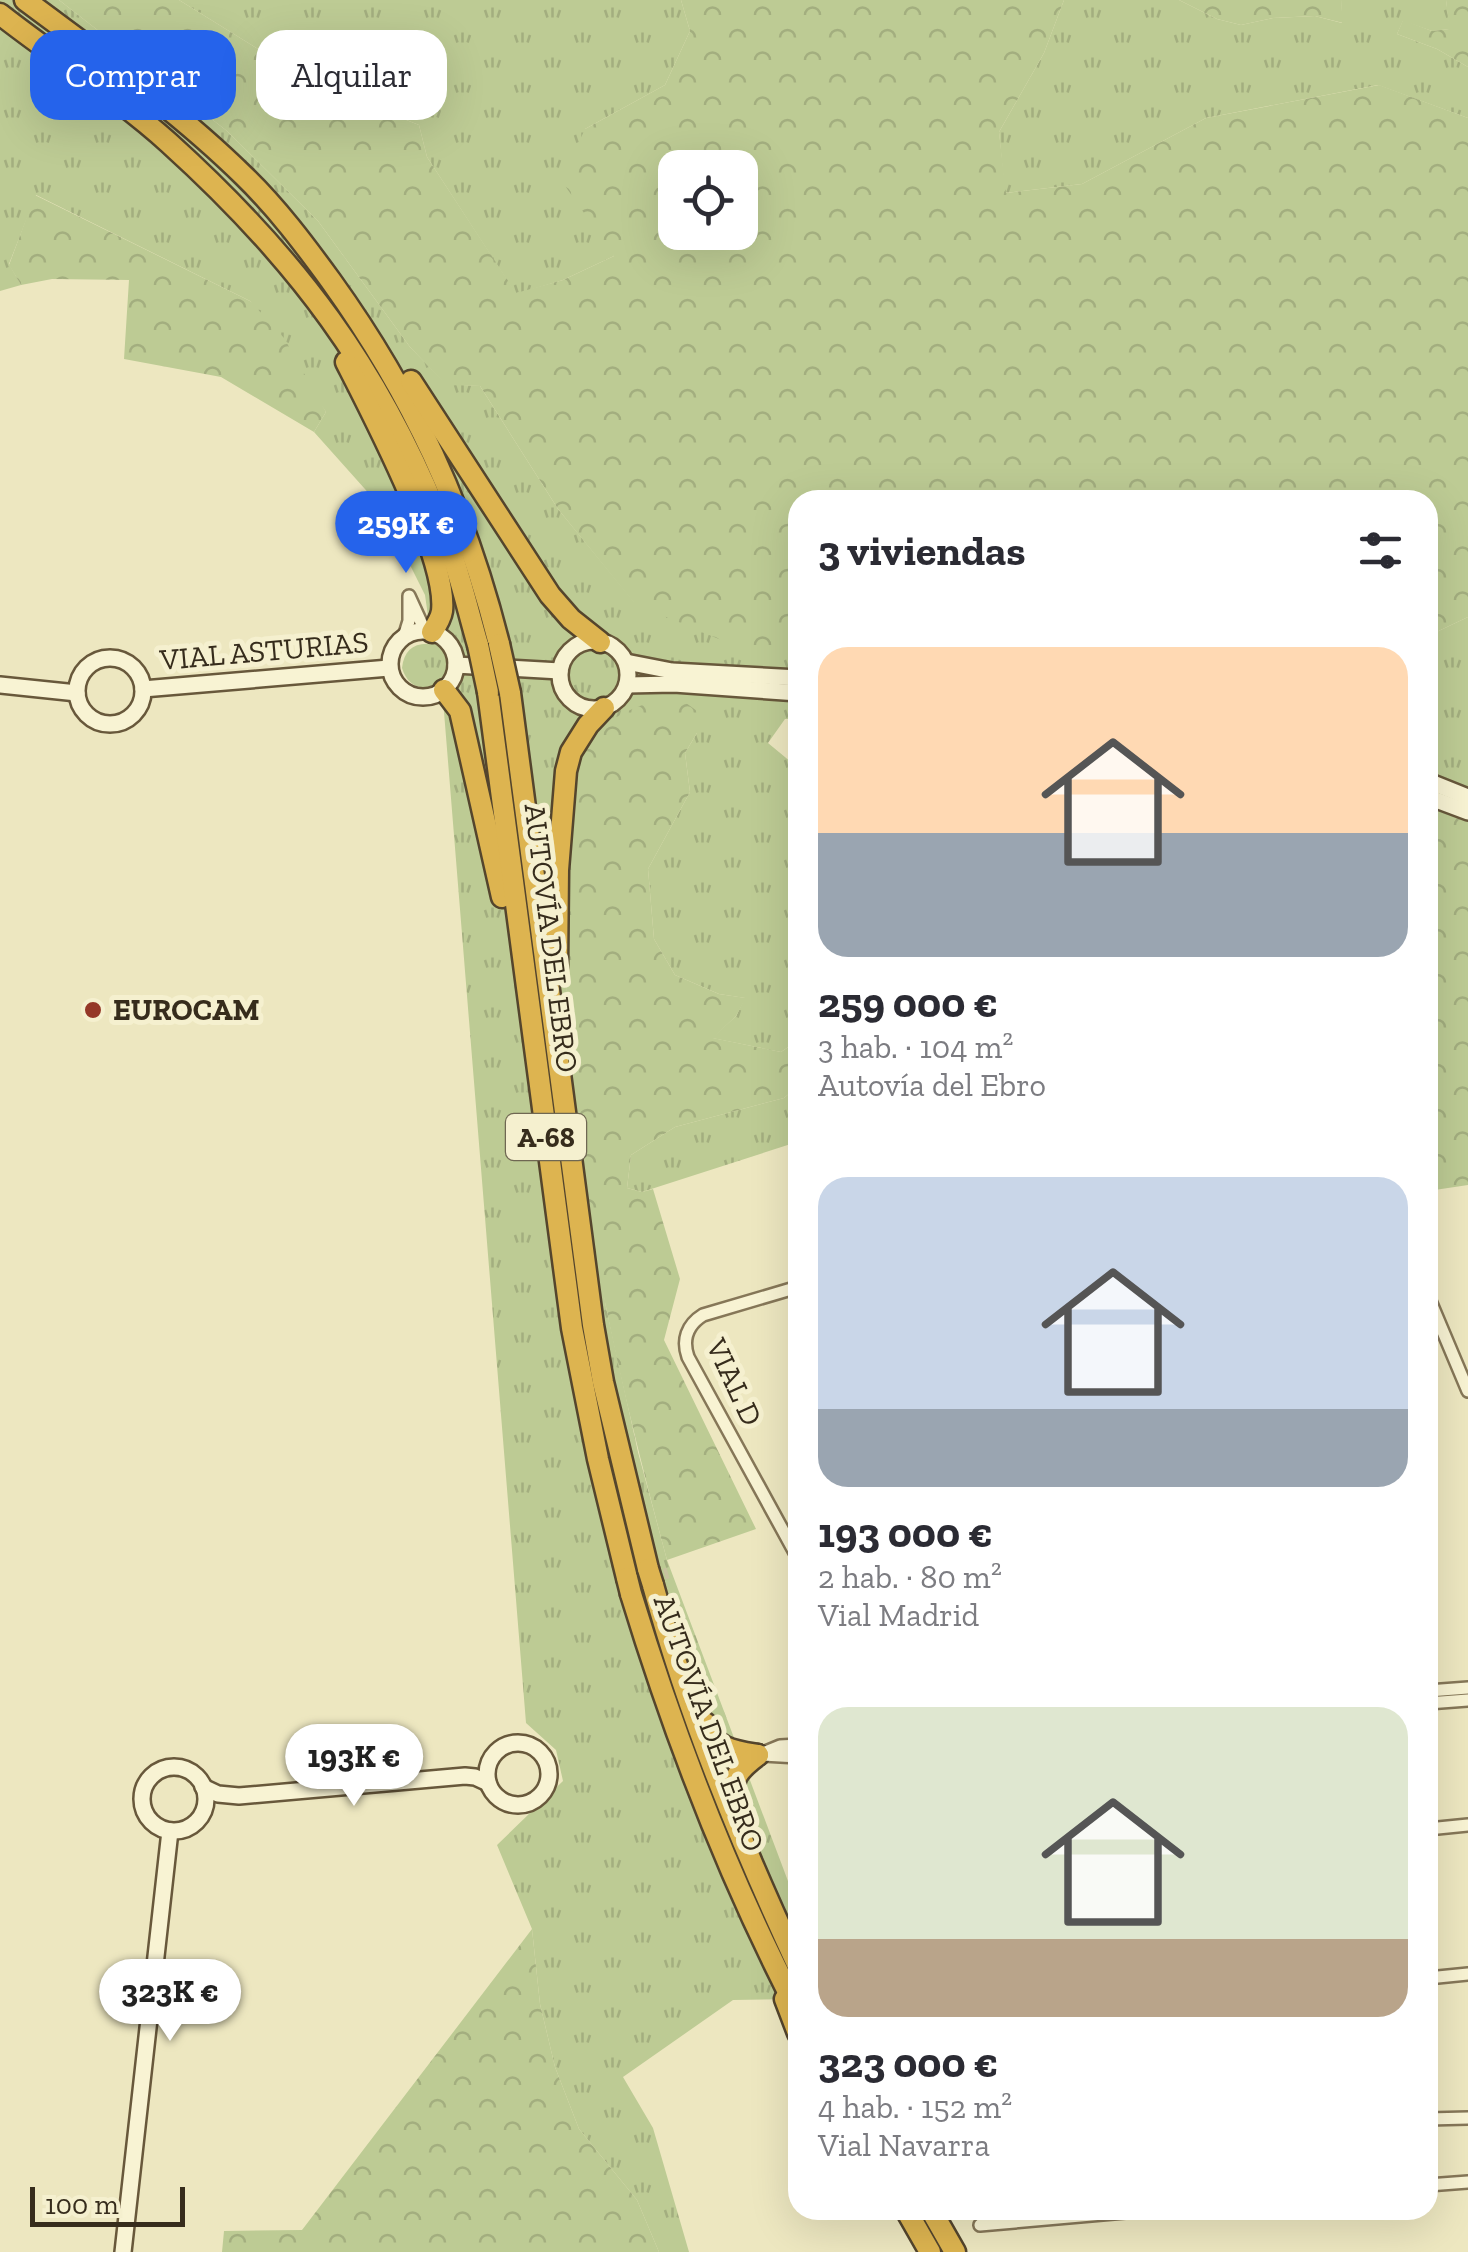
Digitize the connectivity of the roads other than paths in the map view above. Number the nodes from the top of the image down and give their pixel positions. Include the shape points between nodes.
1 (25, 0) edge
2 (0, 14) edge
3 (249, 220) junction
4 (288, 222) junction
5 (428, 632) junction
6 (404, 637) junction
7 (600, 642) junction
8 (488, 645) junction
9 (626, 662) junction
10 (456, 665) junction
11 (389, 668) junction
12 (560, 672) junction
13 (788, 677) edge
14 (0, 684) edge
15 (627, 685) junction
16 (144, 689) junction
17 (444, 690) junction
18 (788, 692) edge
19 (78, 694) junction
20 (604, 708) junction
21 (1438, 786) edge
22 (1468, 796) edge
23 (1438, 801) edge
24 (1468, 812) edge
25 (559, 1070) junction
26 (539, 1082) junction
27 (788, 1290) edge
28 (1438, 1320) edge
29 (1468, 1390) edge
30 (788, 1540) edge
31 (650, 1577) junction
32 (1468, 1688) edge
33 (1438, 1690) edge
34 (1468, 1700) edge
35 (1438, 1702) edge
36 (788, 1746) edge
37 (758, 1755) junction
38 (788, 1756) edge
39 (489, 1762) junction
40 (464, 1776) junction
41 (488, 1783) junction
42 (203, 1787) junction
43 (239, 1796) junction
44 (202, 1814) junction
45 (1468, 1826) edge
46 (1438, 1828) edge
47 (170, 1831) junction
48 (788, 1921) edge
49 (788, 1970) edge
50 (1468, 1974) edge
51 (1438, 1977) edge
52 (1468, 2118) edge
53 (1438, 2120) edge
54 (1468, 2182) edge
55 (1438, 2185) edge
56 (899, 2220) edge
57 (912, 2220) edge
58 (937, 2220) edge
59 (1036, 2220) edge
60 (980, 2225) dead end
61 (123, 2252) edge
62 (917, 2252) edge
63 (930, 2252) edge
64 (955, 2252) edge

1 - 4 highway, AUTOVÍA DEL EBRO / A-68 via 180,118
2 - 3 highway, AUTOVÍA DEL EBRO / A-68 via 167,141
3 - 5 highway via 342,353 392,458 438,579 442,612
3 - 8 highway, AUTOVÍA DEL EBRO / A-68 via 330,316 386,405
4 - 7 highway via 326,258 396,355 550,595
4 - 8 highway, AUTOVÍA DEL EBRO / A-68 via 378,348 430,445 466,532
5 - 6 street
5 - 6 street via 409,596
5 - 10 street via 449,644
6 - 11 street
7 - 9 street
7 - 12 street via 577,646
8 - 25 highway, AUTOVÍA DEL EBRO / A-68, bridge via 510,693
8 - 26 highway, AUTOVÍA DEL EBRO / A-68, bridge via 488,692
9 - 13 street
9 - 15 street
10 - 12 street
10 - 17 street
11 - 16 street, VIAL ASTURIAS
11 - 17 street via 412,696
12 - 20 street via 576,704
14 - 19 street
15 - 18 street
15 - 20 street
16 - 19 street via 135,713 112,724 88,716
16 - 19 street via 132,666 108,658 86,670
17 - 26 highway via 460,711
20 - 25 highway via 580,738 566,771 556,937
21 - 22 street
23 - 24 street
25 - 31 highway, AUTOVÍA DEL EBRO / A-68 via 600,1363
26 - 49 highway, AUTOVÍA DEL EBRO / A-68 via 572,1328 629,1586 689,1772 732,1876
27 - 30 street, VIAL D via 702,1315 685,1345
28 - 29 street
31 - 37 highway via 707,1729 716,1743
31 - 49 highway, AUTOVÍA DEL EBRO / A-68 via 710,1766
32 - 33 street
34 - 35 street
36 - 37 street
37 - 38 street
37 - 48 highway via 735,1775 734,1796
39 - 40 street
39 - 41 street
39 - 41 street via 518,1742 540,1751 550,1773 541,1796 519,1806 496,1797
40 - 41 street
40 - 43 street
42 - 43 street
42 - 44 street
42 - 47 street via 188,1770 175,1767 145,1784 149,1820
43 - 44 street
44 - 47 street via 192,1826
45 - 46 street
47 - 61 street
50 - 51 street
52 - 53 street
54 - 55 street
56 - 62 highway
57 - 63 highway
58 - 64 highway
59 - 60 street

